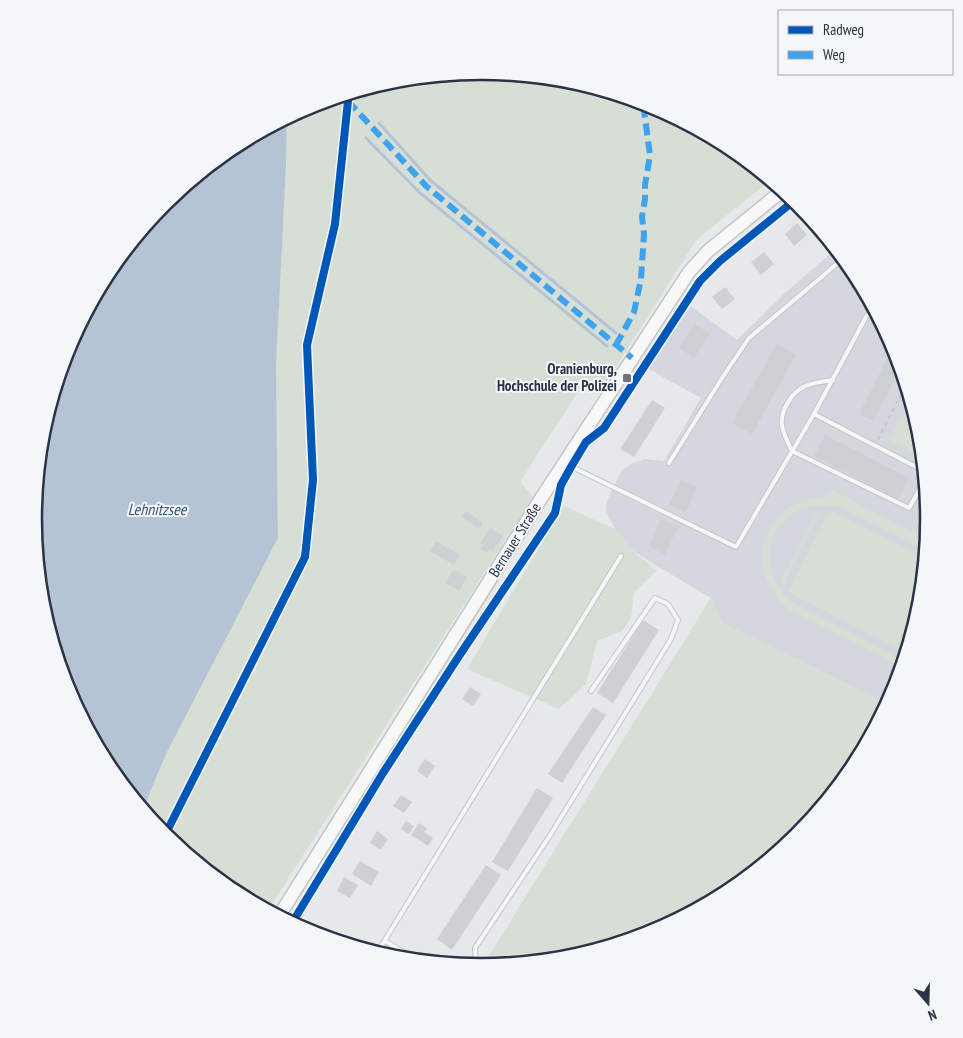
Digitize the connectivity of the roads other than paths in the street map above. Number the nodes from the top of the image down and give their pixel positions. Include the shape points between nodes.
1 (777, 195) edge
2 (838, 263) edge
3 (869, 314) edge
4 (833, 380) junction
5 (814, 414) junction
6 (792, 451) junction
7 (564, 463) junction
8 (669, 464) dead end
9 (918, 468) edge
10 (920, 489) edge
11 (621, 556) dead end
12 (591, 691) dead end
13 (282, 910) edge
14 (384, 941) junction
15 (381, 946) edge
16 (401, 951) edge
17 (476, 958) edge

1 - 7 main road, Bernauer Straße via 708,250 689,272
2 - 8 lane via 749,338
3 - 4 lane
4 - 5 lane
4 - 6 lane via 800,387 791,396 782,412 782,424
5 - 6 lane
5 - 9 lane
6 - 7 lane via 736,547
6 - 10 lane via 910,508
7 - 13 main road, Bernauer Straße
11 - 14 lane
12 - 17 lane via 655,598 668,604 678,620 670,639 549,837 475,948
14 - 15 lane
14 - 16 lane

